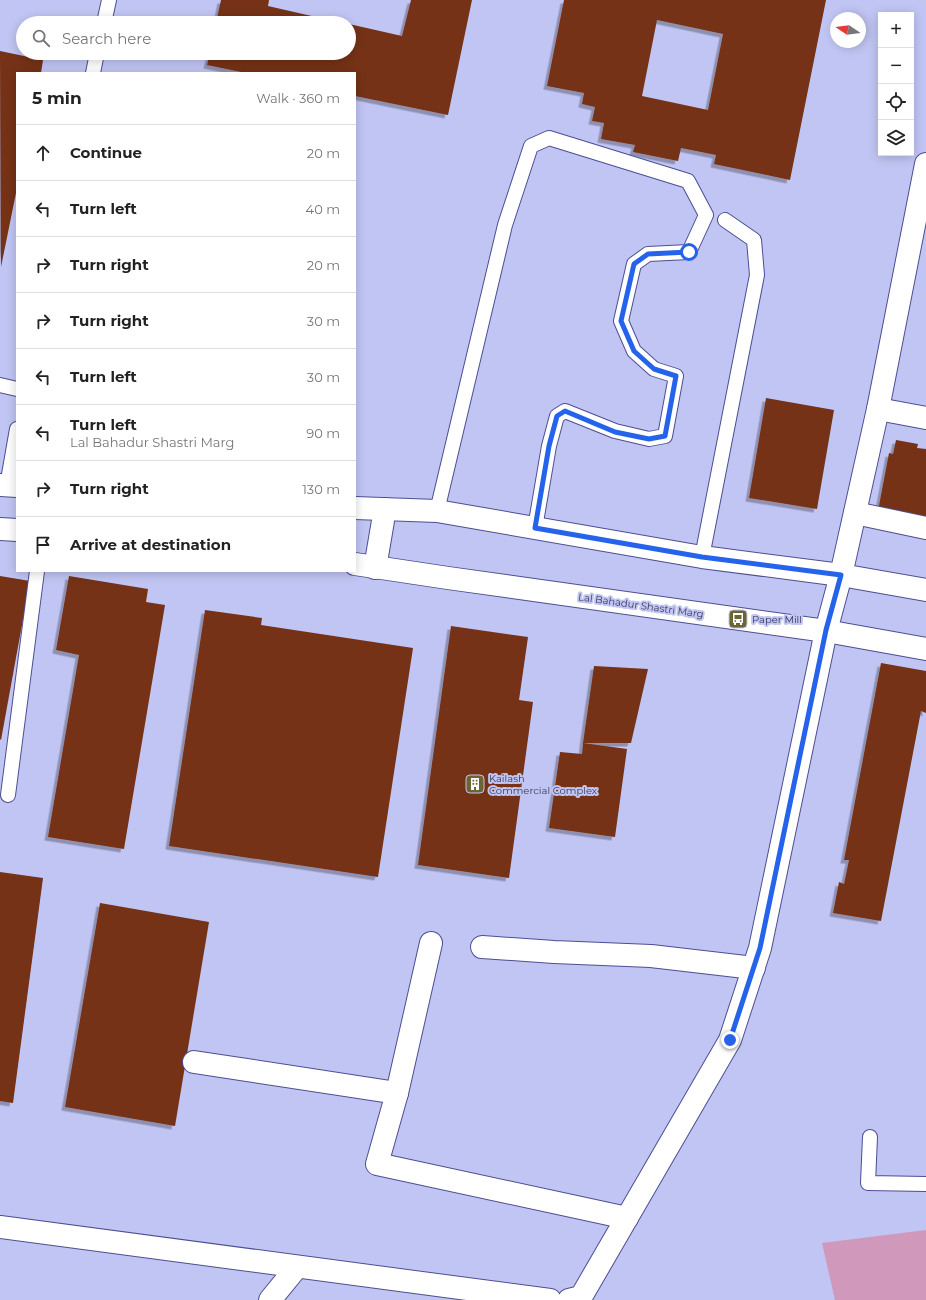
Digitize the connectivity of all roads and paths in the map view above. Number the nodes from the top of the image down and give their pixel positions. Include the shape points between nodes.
1 (109, 0) edge
2 (106, 16) edge
3 (96, 60) edge
4 (93, 72) edge
5 (926, 164) edge
6 (725, 220) dead end
7 (0, 386) edge
8 (16, 389) edge
9 (878, 409) junction
10 (926, 418) edge
11 (16, 435) edge
12 (8, 486) edge
13 (356, 508) edge
14 (385, 509) junction
15 (437, 511) junction
16 (855, 513) junction
17 (535, 528) junction
18 (926, 528) edge
19 (0, 529) edge
20 (16, 530) edge
21 (702, 557) junction
22 (365, 566) edge
23 (37, 572) edge
24 (841, 575) junction
25 (926, 590) edge
26 (826, 630) junction
27 (926, 649) edge
28 (8, 795) dead end
29 (431, 943) dead end
30 (482, 947) dead end
31 (754, 968) junction
32 (194, 1062) dead end
33 (397, 1093) junction
34 (870, 1137) dead end
35 (926, 1184) edge
36 (627, 1218) junction
37 (0, 1227) edge
38 (297, 1267) junction
39 (270, 1300) edge
40 (550, 1300) edge
41 (569, 1300) edge

1 - 2 lane
3 - 4 lane
5 - 9 street
6 - 21 lane via 754,240 757,275
7 - 8 lane
9 - 10 street
9 - 16 street
11 - 12 lane
13 - 14 street
14 - 15 street
14 - 22 street
15 - 17 street
15 - 17 lane via 505,225 531,146 549,138 688,182 706,215 689,252 648,254 634,264 621,321 634,351 654,369 676,376 665,436 649,439 615,432 565,411 557,416 549,446
16 - 18 street
16 - 24 street
17 - 21 street
19 - 20 street
21 - 24 street
22 - 26 street, Lal Bahadur Shastri Marg
23 - 28 lane
24 - 25 street
24 - 26 street
26 - 27 street, Lal Bahadur Shastri Marg
26 - 31 street
29 - 33 street
30 - 31 street via 651,956
31 - 36 street via 730,1040
32 - 33 street
33 - 36 street via 377,1164
34 - 35 lane via 868,1183
36 - 41 street via 581,1297
37 - 38 street
38 - 39 street
38 - 40 street

